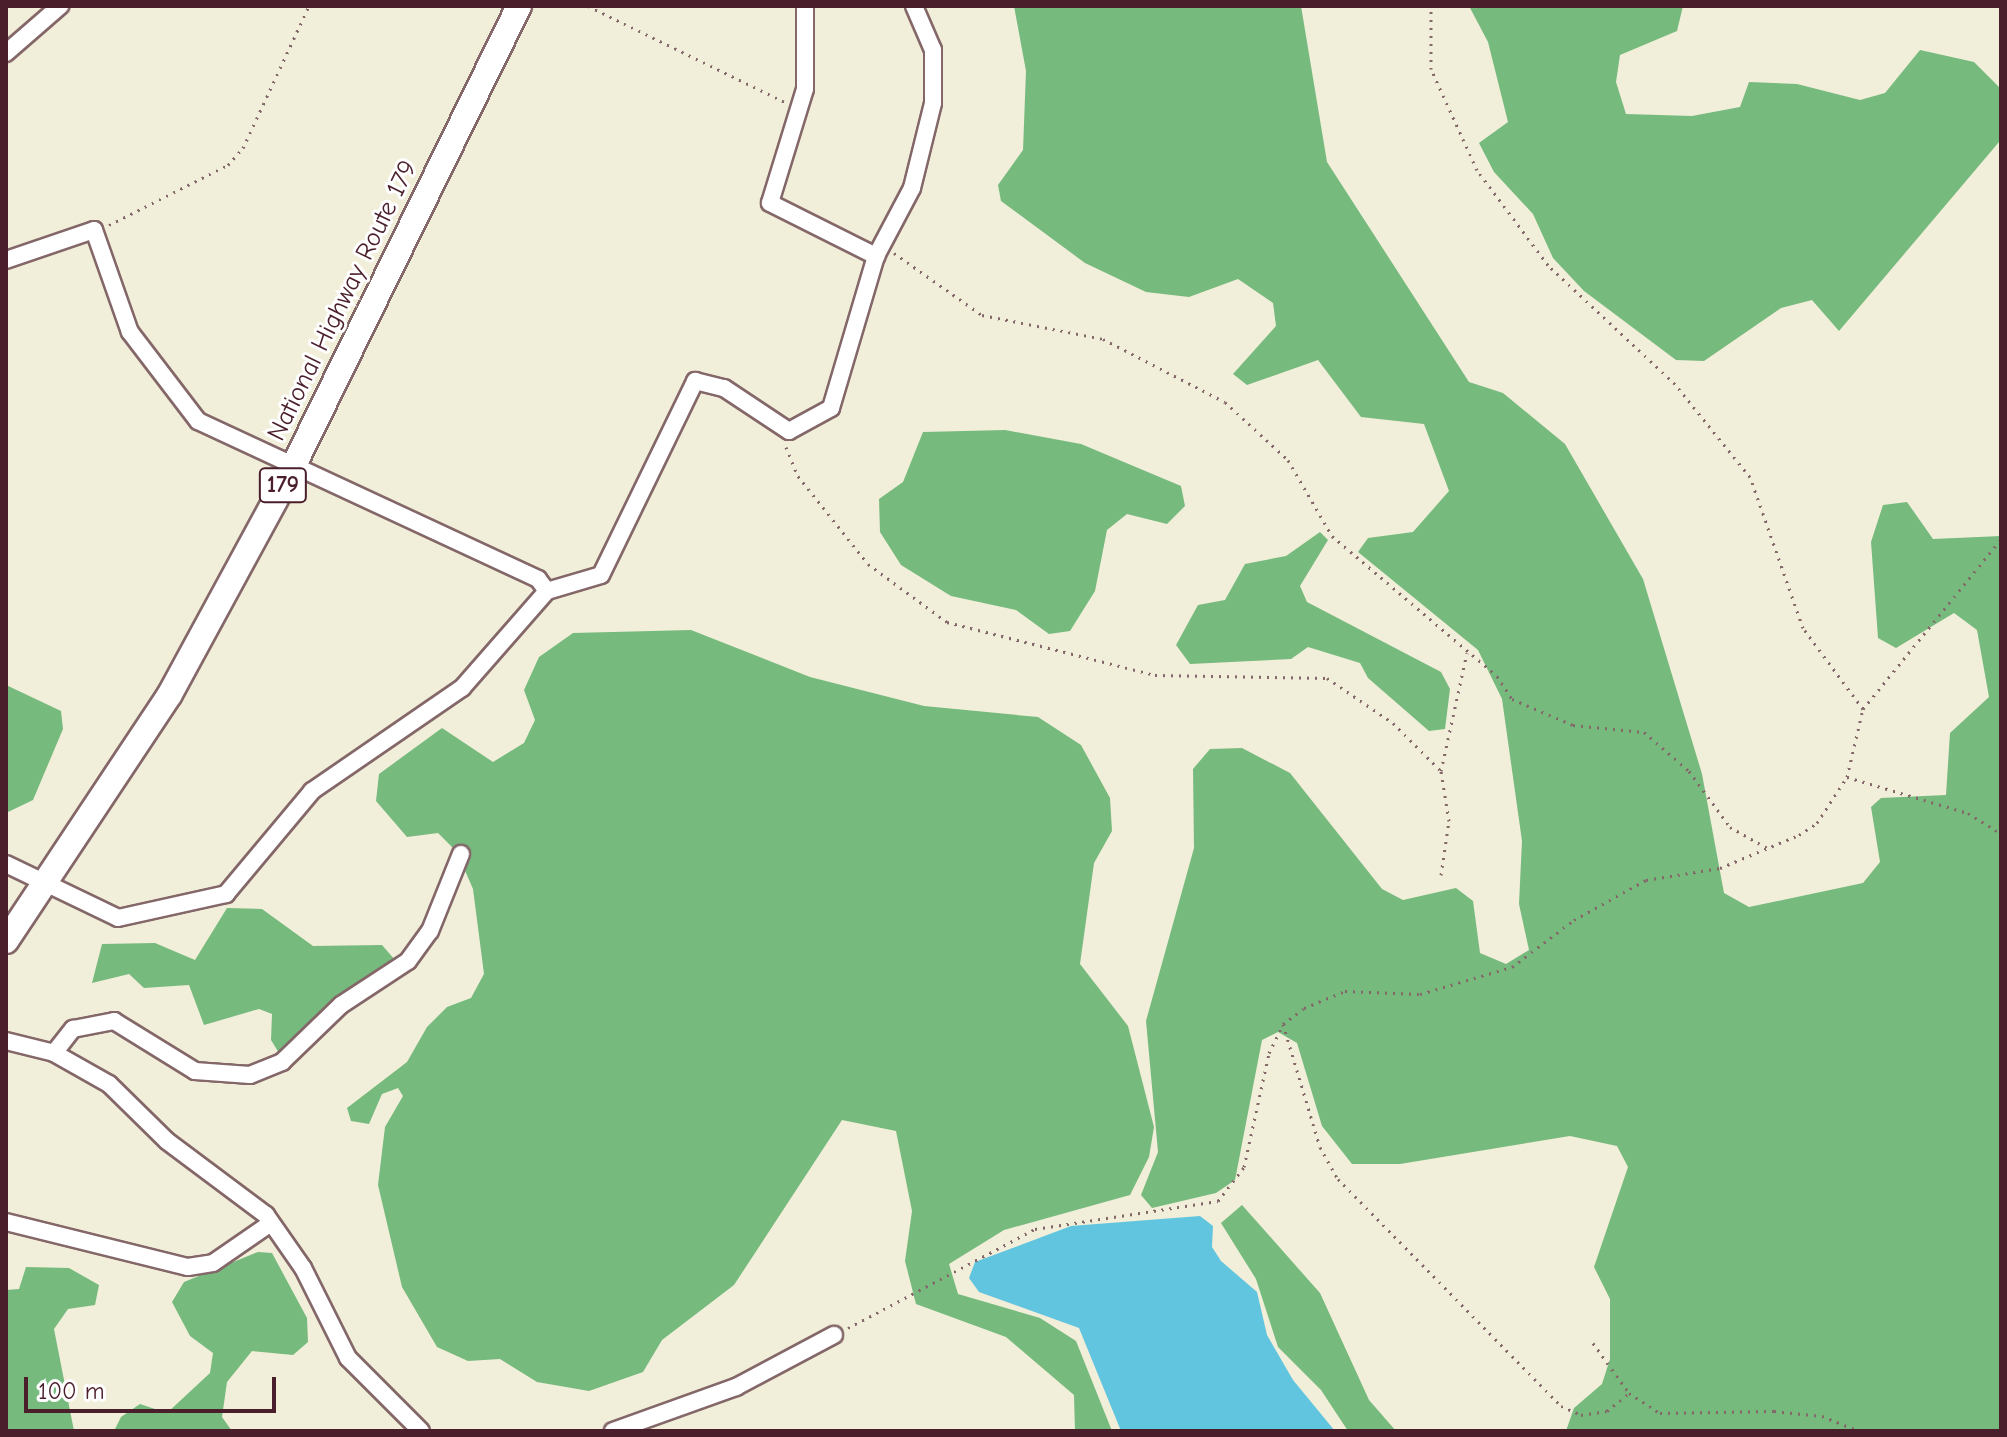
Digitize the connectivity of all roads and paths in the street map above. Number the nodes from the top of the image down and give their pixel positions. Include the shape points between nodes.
1 (60, 6) edge
2 (309, 6) edge
3 (519, 6) edge
4 (588, 6) edge
5 (805, 6) edge
6 (914, 6) edge
7 (1431, 6) edge
8 (6, 53) edge
9 (800, 107) junction
10 (94, 230) junction
11 (879, 250) junction
12 (6, 260) edge
13 (789, 431) junction
14 (293, 467) junction
15 (2001, 539) edge
16 (547, 591) junction
17 (1467, 653) junction
18 (1863, 709) junction
19 (1441, 771) junction
20 (1847, 777) junction
21 (2001, 834) edge
22 (1769, 849) junction
23 (461, 854) dead end
24 (6, 864) edge
25 (1441, 875) dead end
26 (44, 882) junction
27 (6, 941) edge
28 (1283, 1024) junction
29 (6, 1041) edge
30 (54, 1053) junction
31 (6, 1222) edge
32 (271, 1223) junction
33 (834, 1335) joint
34 (1593, 1343) dead end
35 (1629, 1393) junction
36 (421, 1431) edge
37 (613, 1431) edge
38 (1859, 1431) edge

1 - 8 street
2 - 10 path via 243,148 228,165
3 - 14 highway, National Highway Route 179 / 179
4 - 9 path
5 - 9 street
6 - 11 street via 933,50 933,103 912,188
7 - 18 path via 1431,69 1477,170 1579,300 1675,384 1736,452 1771,524 1803,628
9 - 11 street via 770,203
10 - 12 street
10 - 14 street via 130,332 198,421
11 - 13 street via 837,401
11 - 17 path via 982,315 1103,339 1225,402 1288,460 1332,536
13 - 16 street via 724,388 695,381 601,575
13 - 19 path via 798,476 868,564 947,622 1155,675 1327,678 1382,714
14 - 16 street via 538,579
14 - 26 highway, National Highway Route 179 / 179 via 170,694
15 - 18 path
16 - 26 street via 462,688 312,791 226,894 118,918
17 - 19 path
17 - 22 path via 1535,714 1644,732 1689,771 1730,827
18 - 20 path
19 - 25 path via 1449,821
20 - 21 path via 1968,813
20 - 22 path via 1817,823
22 - 28 path via 1720,868 1646,880 1574,920 1512,967 1420,994 1345,991
23 - 30 street via 430,931 408,961 341,1005 282,1062 250,1075 195,1071 114,1021 73,1029
24 - 26 street
26 - 27 highway, National Highway Route 179 / 179
28 - 33 path via 1259,1090 1244,1167 1218,1201 1035,1229
28 - 35 path via 1320,1147 1338,1179 1561,1406 1581,1415 1607,1411
29 - 30 street
30 - 32 street via 109,1084 167,1141
31 - 32 street via 188,1267 213,1263
32 - 36 street via 348,1358
33 - 37 street via 736,1387
34 - 35 path
35 - 38 path via 1660,1413 1774,1411 1822,1416

